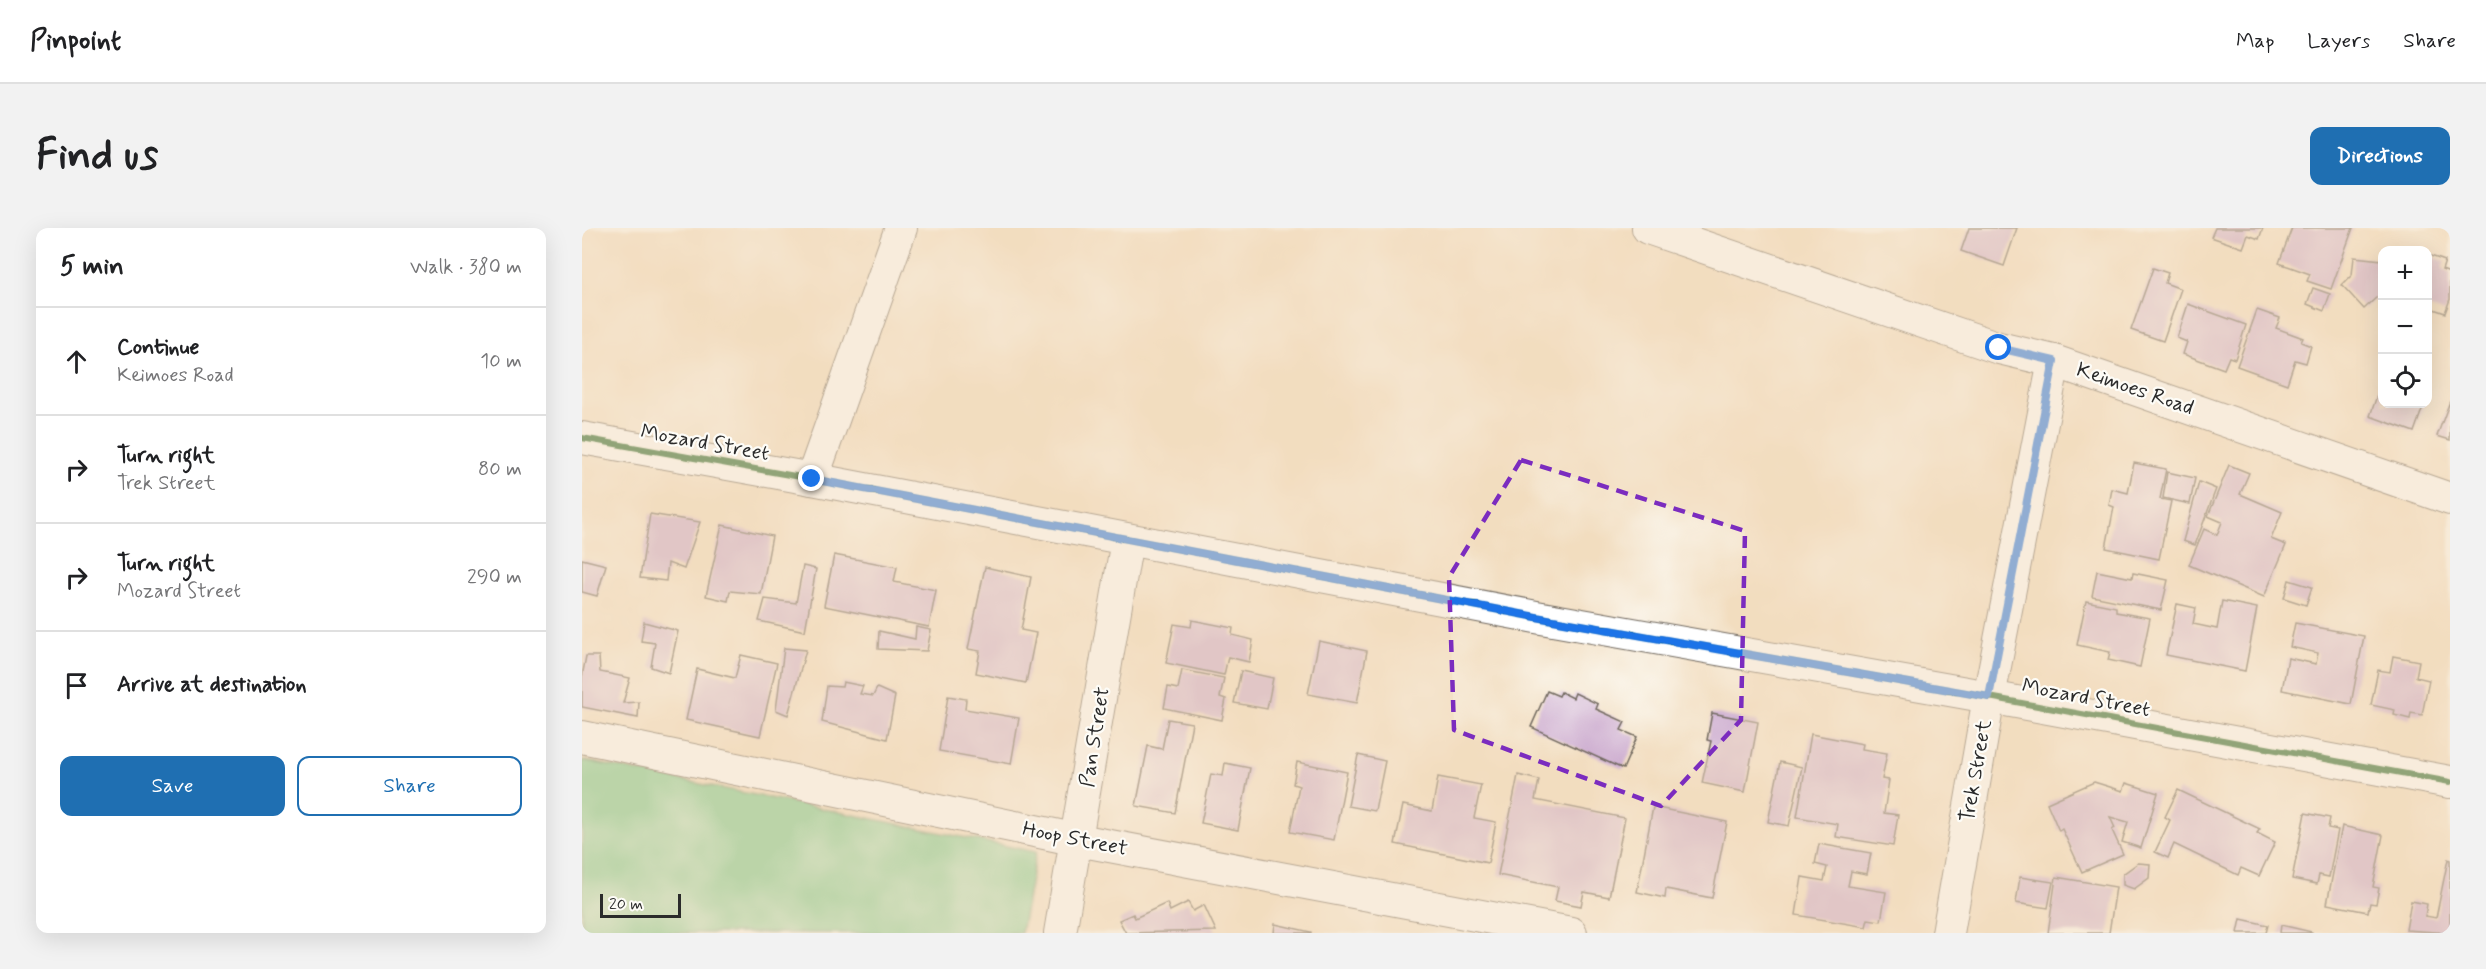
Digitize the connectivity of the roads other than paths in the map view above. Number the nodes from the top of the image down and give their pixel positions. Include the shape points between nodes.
1 (901, 228) edge
2 (1648, 228) edge
3 (2054, 361) junction
4 (582, 438) edge
5 (812, 479) junction
6 (2450, 499) edge
7 (1126, 540) junction
8 (1989, 697) junction
9 (582, 737) edge
10 (2450, 782) edge
11 (1078, 840) junction
12 (1060, 933) edge
13 (1571, 933) edge
14 (1948, 933) edge

1 - 5 street
2 - 3 street, Keimoes Road via 1999,348
3 - 6 street, Keimoes Road
3 - 8 street, Trek Street
4 - 5 street, Mozard Street
5 - 7 street, Mozard Street
7 - 8 street, Mozard Street
7 - 11 street, Pan Street
8 - 10 street, Mozard Street
8 - 14 street, Trek Street
9 - 11 street, Hoop Street
11 - 12 street, Pan Street
11 - 13 street, Hoop Street

